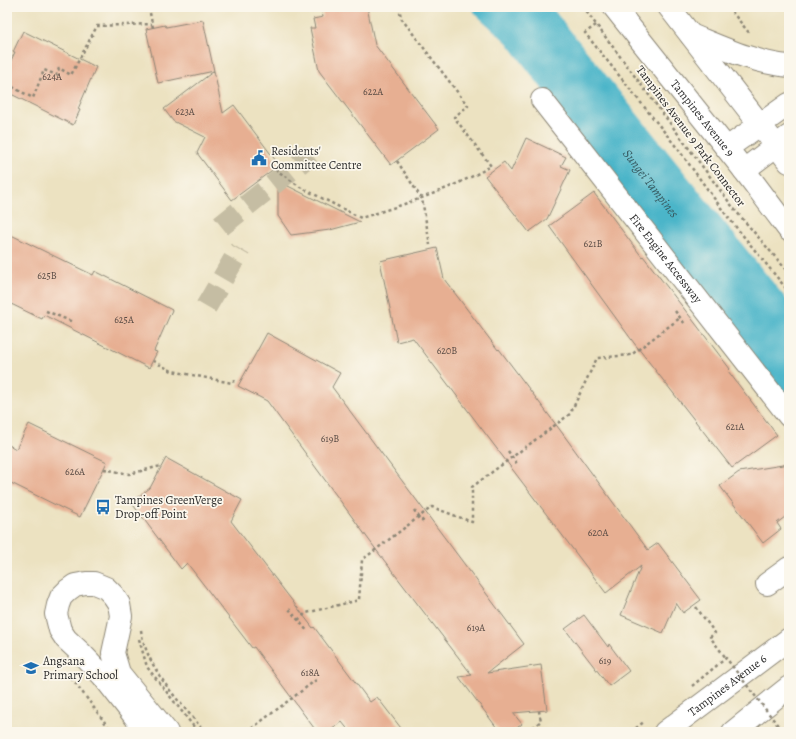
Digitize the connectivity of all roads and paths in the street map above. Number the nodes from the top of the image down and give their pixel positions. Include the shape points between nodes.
1 (399, 7) edge
2 (583, 7) edge
3 (614, 7) edge
4 (669, 7) edge
5 (728, 7) edge
6 (150, 13) dead end
7 (152, 24) junction
8 (596, 25) junction
9 (153, 28) dead end
10 (690, 35) junction
11 (754, 38) dead end
12 (789, 66) edge
13 (7, 84) edge
14 (542, 100) dead end
15 (789, 104) edge
16 (760, 125) junction
17 (727, 148) junction
18 (785, 148) edge
19 (397, 161) dead end
20 (275, 169) dead end
21 (744, 170) junction
22 (422, 199) junction
23 (789, 230) edge
24 (430, 244) dead end
25 (789, 273) edge
26 (789, 292) edge
27 (46, 311) dead end
28 (675, 311) dead end
29 (680, 318) junction
30 (73, 322) dead end
31 (685, 324) dead end
32 (153, 361) dead end
33 (237, 378) dead end
34 (789, 416) edge
35 (508, 451) dead end
36 (513, 456) junction
37 (517, 464) dead end
38 (161, 466) dead end
39 (104, 469) dead end
40 (414, 510) dead end
41 (419, 517) junction
42 (424, 523) dead end
43 (789, 568) edge
44 (767, 584) dead end
45 (696, 607) dead end
46 (289, 609) dead end
47 (298, 620) junction
48 (308, 632) dead end
49 (139, 638) dead end
50 (789, 639) edge
51 (726, 658) junction
52 (316, 680) dead end
53 (692, 686) dead end
54 (789, 687) edge
55 (539, 711) dead end
56 (147, 732) edge
57 (167, 732) edge
58 (198, 732) edge
59 (248, 732) edge
60 (533, 732) edge
61 (665, 732) edge
62 (733, 732) edge
63 (783, 732) edge

1 - 22 path via 401,18 468,106 454,117 491,166
2 - 8 path, Tampines Avenue 9 Park Connector
3 - 17 street, Tampines Avenue 9
4 - 10 street
5 - 11 path
6 - 7 path
7 - 9 path
7 - 13 path via 96,26 71,76 59,68 57,75 44,70 33,98
8 - 25 path, Tampines Avenue 9 Park Connector via 735,210
8 - 26 path via 585,32
10 - 12 street via 774,65
10 - 16 street
14 - 34 street, Fire Engine Accessway
15 - 16 street
16 - 17 street
16 - 18 street
17 - 21 street, Tampines Avenue 9
18 - 21 street
19 - 22 path
20 - 22 path via 300,187 361,218
21 - 23 street, Tampines Avenue 9
22 - 24 path
27 - 30 path
28 - 29 path
29 - 31 path
29 - 36 path via 632,354 597,358 570,414
32 - 33 path via 172,371 232,382
35 - 36 path
36 - 37 path
36 - 41 path via 472,487 472,522 432,507
38 - 39 path via 129,474
40 - 41 path
41 - 42 path
41 - 47 path via 362,560 359,600 306,613
43 - 44 street
45 - 51 path via 715,633 710,637
46 - 47 path
47 - 48 path
49 - 58 path via 147,667
50 - 61 street, Tampines Avenue 6
51 - 53 path, bridge
51 - 63 path, bridge
52 - 59 path
54 - 62 street
55 - 60 path via 541,721 531,729
56 - 57 street via 103,676 60,630 56,614 58,605 72,580 94,583 106,588 119,604 121,616 113,653 119,673

